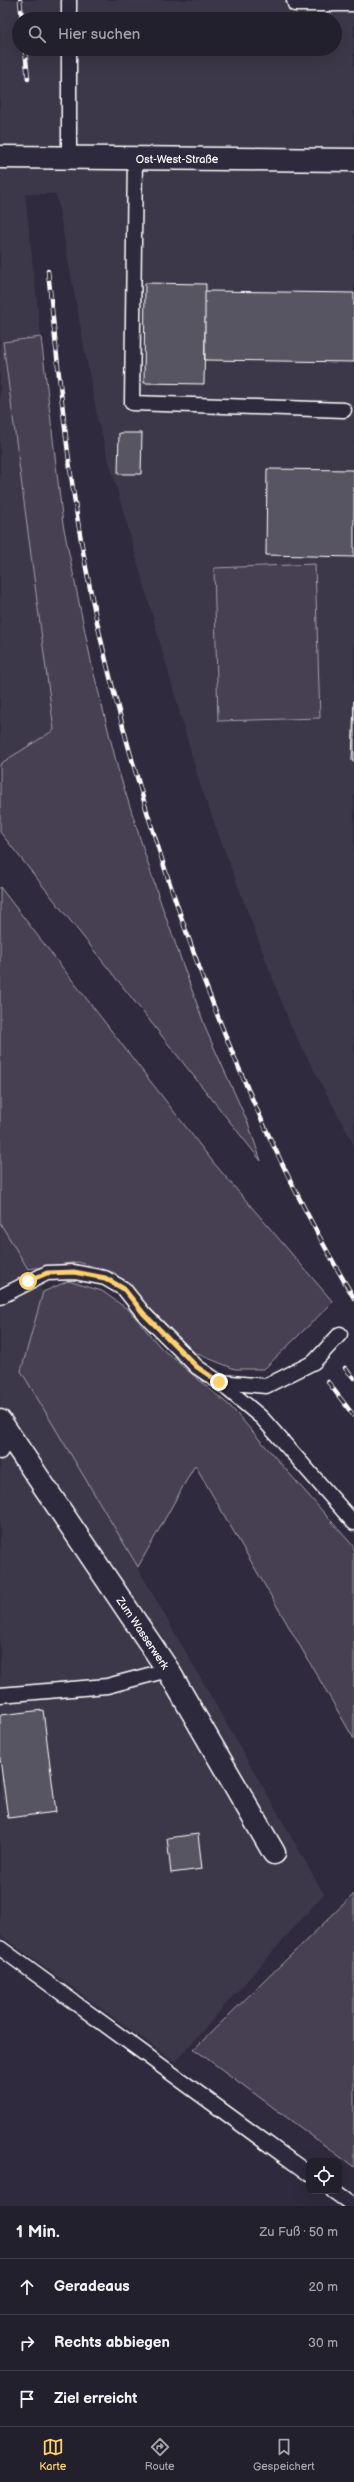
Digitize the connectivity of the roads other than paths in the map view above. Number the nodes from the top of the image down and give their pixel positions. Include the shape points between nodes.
1 (69, 0) edge
2 (294, 0) edge
3 (354, 4) edge
4 (69, 12) edge
5 (69, 56) edge
6 (0, 157) edge
7 (69, 158) junction
8 (135, 158) junction
9 (354, 160) edge
10 (344, 410) dead end
11 (0, 1297) edge
12 (340, 1334) dead end
13 (219, 1382) junction
14 (3, 1437) edge
15 (354, 1523) edge
16 (168, 1670) junction
17 (0, 1695) edge
18 (274, 1853) dead end
19 (0, 1948) edge
20 (306, 2172) edge
21 (337, 2194) edge
22 (354, 2206) edge

1 - 4 lane
2 - 3 lane via 294,4
5 - 7 lane
6 - 7 street, Ost-West-Straße
7 - 8 street, Ost-West-Straße
8 - 9 street, Ost-West-Straße
8 - 10 lane via 132,403
11 - 13 lane via 47,1273 74,1272 105,1278 124,1289 144,1314 197,1367
12 - 13 lane via 314,1362 266,1386
13 - 15 lane via 262,1418
14 - 16 street, Zum Wasserwerk
16 - 17 lane via 107,1686
16 - 18 street, Zum Wasserwerk
19 - 20 lane
21 - 22 lane

